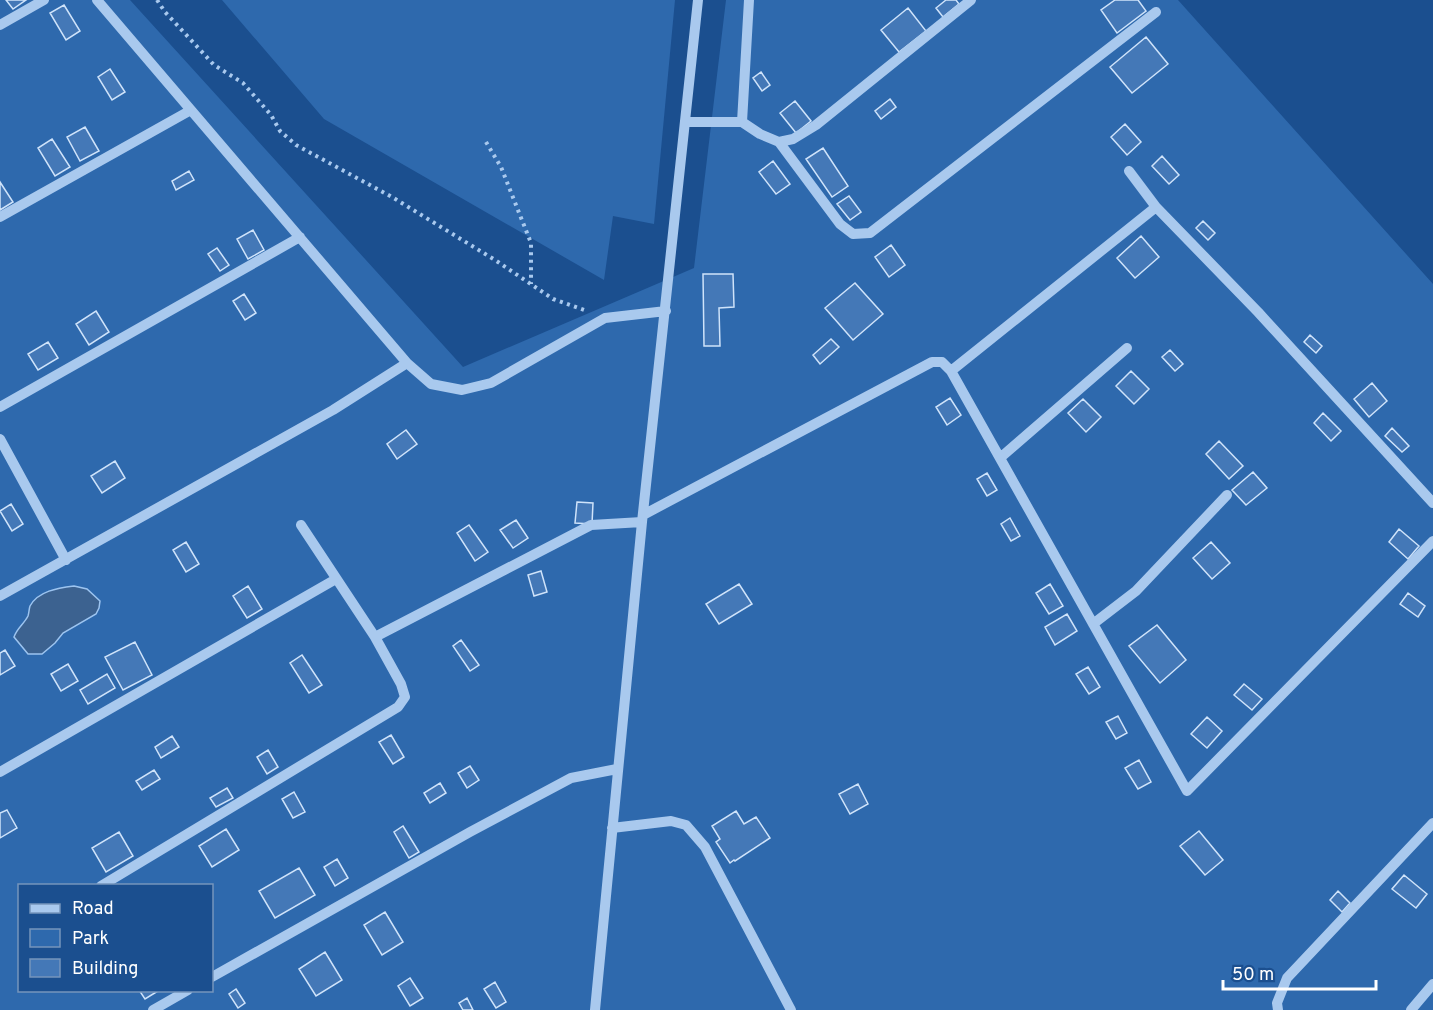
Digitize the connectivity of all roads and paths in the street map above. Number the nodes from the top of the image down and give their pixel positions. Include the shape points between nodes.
1 (44, 0) edge
2 (97, 0) edge
3 (157, 0) edge
4 (698, 0) edge
5 (749, 0) edge
6 (971, 0) edge
7 (1156, 12) dead end
8 (0, 25) edge
9 (191, 110) junction
10 (686, 122) junction
11 (742, 122) junction
12 (486, 142) dead end
13 (779, 142) junction
14 (1129, 171) dead end
15 (1156, 207) junction
16 (0, 217) edge
17 (300, 237) junction
18 (531, 284) junction
19 (666, 311) junction
20 (605, 318) junction
21 (1127, 348) dead end
22 (407, 363) junction
23 (951, 371) junction
24 (0, 406) edge
25 (0, 439) edge
26 (1000, 458) junction
27 (1227, 495) dead end
28 (1433, 503) edge
29 (643, 518) junction
30 (301, 525) dead end
31 (1433, 541) edge
32 (66, 560) junction
33 (336, 579) junction
34 (0, 596) edge
35 (1093, 624) junction
36 (375, 637) junction
37 (617, 769) junction
38 (0, 772) edge
39 (1433, 823) edge
40 (612, 828) junction
41 (103, 884) edge
42 (213, 976) edge
43 (1433, 984) edge
44 (184, 992) edge
45 (153, 1010) edge
46 (595, 1010) edge
47 (791, 1010) edge
48 (1278, 1010) edge
49 (1411, 1010) edge

1 - 8 street
2 - 9 street
3 - 18 path via 214,65 243,83 280,131 296,145 392,197
4 - 10 street
5 - 11 street
6 - 13 street via 816,125 793,140
7 - 13 street via 870,233 853,234 840,224
9 - 16 street
9 - 17 street
10 - 11 street
10 - 19 street
11 - 13 street
12 - 18 path via 501,167 531,243
14 - 15 street
15 - 23 street
15 - 28 street
17 - 22 street
17 - 24 street
18 - 20 path via 553,299
19 - 20 street
19 - 29 street
20 - 22 street via 491,383 462,390 431,384
21 - 26 street
22 - 32 street via 333,410
23 - 26 street
23 - 29 street via 942,362 932,362
25 - 32 street
26 - 35 street
27 - 35 street via 1136,591
29 - 36 street via 591,525
29 - 37 street
30 - 33 street
31 - 35 street via 1187,791
32 - 34 street
33 - 36 street
33 - 38 street
36 - 41 street via 401,684 405,698 398,707
37 - 40 street
37 - 42 street via 570,778
39 - 48 street via 1287,978
40 - 46 street
40 - 47 street via 671,821 686,825 705,848
43 - 49 street
44 - 45 street

